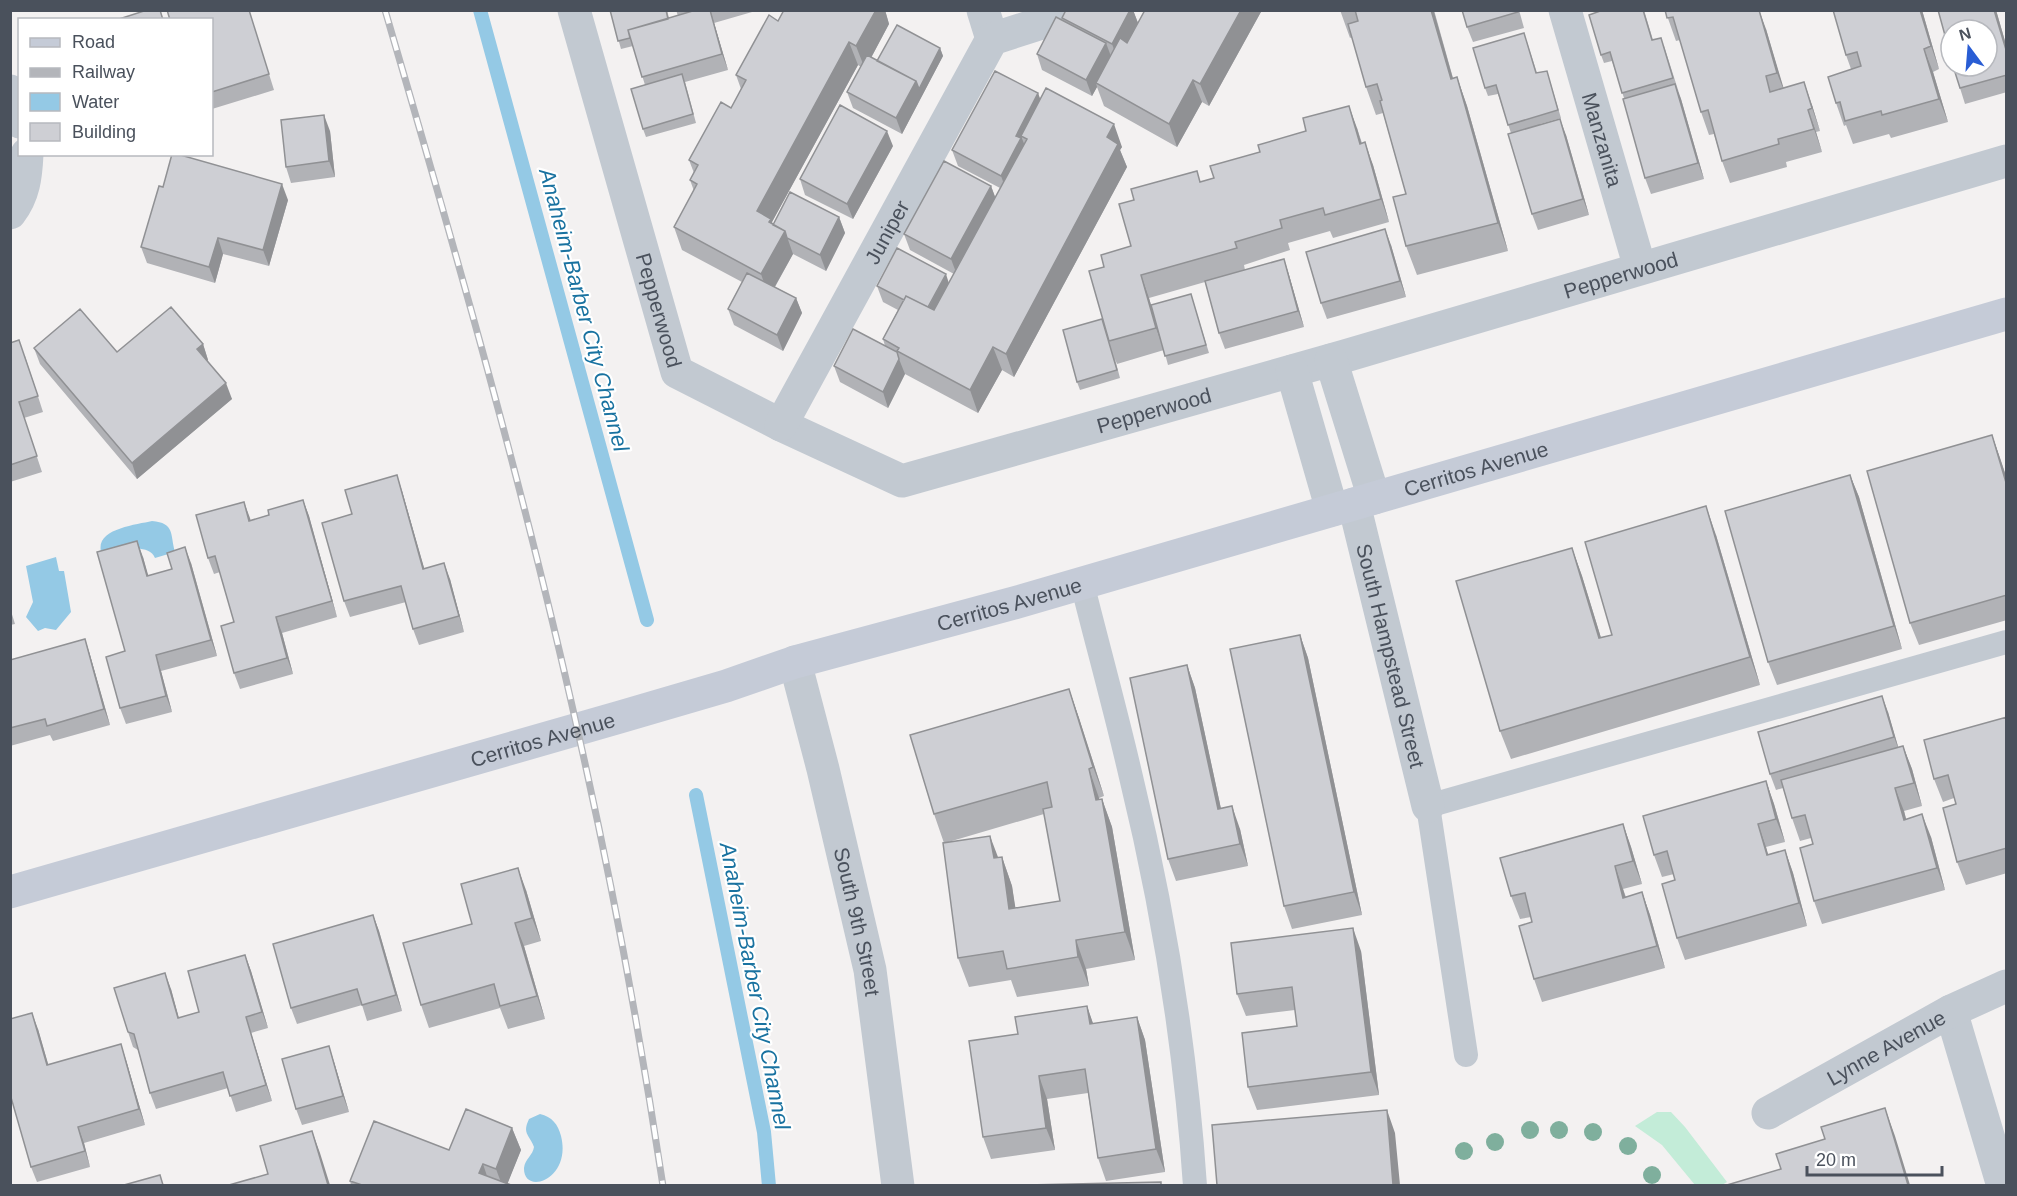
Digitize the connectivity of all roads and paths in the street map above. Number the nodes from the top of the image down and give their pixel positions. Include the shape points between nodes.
1 (574, 10) edge
2 (1056, 10) edge
3 (1565, 10) edge
4 (988, 25) edge
5 (10, 91) edge
6 (18, 116) edge
7 (27, 156) edge
8 (2007, 160) edge
9 (11, 212) edge
10 (1640, 268) junction
11 (2007, 314) edge
12 (1331, 360) junction
13 (1292, 371) junction
14 (781, 425) junction
15 (1353, 504) junction
16 (1082, 583) junction
17 (2007, 642) edge
18 (795, 662) junction
19 (1428, 806) junction
20 (10, 892) edge
21 (2007, 986) edge
22 (1951, 1011) junction
23 (1466, 1055) dead end
24 (1768, 1113) dead end
25 (898, 1185) edge
26 (1195, 1185) edge
27 (2002, 1185) edge

1 - 14 street, Pepperwood via 677,372
2 - 4 street, Juniper via 1052,20
3 - 10 street, Manzanita
4 - 14 street, Juniper
5 - 6 street
7 - 9 street via 21,195
8 - 10 street, Pepperwood
10 - 12 street, Pepperwood
11 - 15 street, Cerritos Avenue
12 - 13 street, Pepperwood
12 - 15 street, South Hampstead Street
13 - 14 street, Pepperwood via 903,481
13 - 15 street, South Hampstead Street
15 - 16 street, Cerritos Avenue
15 - 19 street, South Hampstead Street
16 - 18 street, Cerritos Avenue
16 - 26 lane via 1132,778 1162,925
17 - 19 lane
18 - 20 street, Cerritos Avenue via 726,686
18 - 25 street, South 9th Street via 870,970
19 - 23 lane
21 - 22 street, Lynne Avenue
22 - 24 street, Lynne Avenue
22 - 27 street

